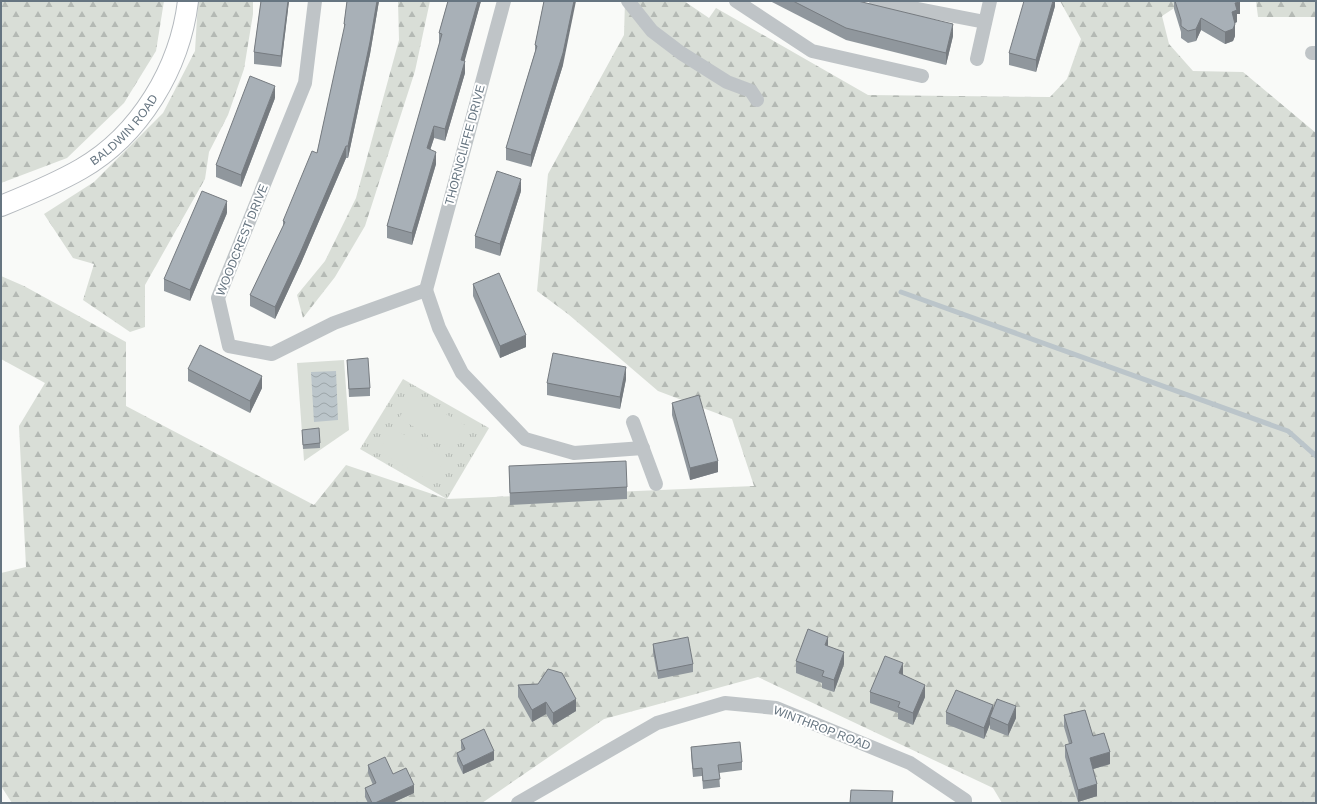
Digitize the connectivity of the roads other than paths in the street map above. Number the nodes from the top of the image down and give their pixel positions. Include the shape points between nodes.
1 (188, 1) edge
2 (315, 1) edge
3 (504, 1) edge
4 (628, 1) edge
5 (736, 1) edge
6 (876, 1) edge
7 (990, 1) edge
8 (986, 22) junction
9 (977, 59) dead end
10 (922, 76) dead end
11 (757, 100) dead end
12 (1, 206) edge
13 (426, 290) junction
14 (633, 422) dead end
15 (643, 448) junction
16 (656, 484) dead end
17 (518, 803) edge
18 (965, 803) edge

1 - 12 street, BALDWIN ROAD via 180,40 169,69 153,99 112,148 82,169
2 - 13 street, WOODCREST DRIVE via 305,83 218,298 229,346 272,354 334,323
3 - 13 street, THORNCLIFFE DRIVE
4 - 11 street via 652,31 727,82 751,91
5 - 10 street via 812,51
6 - 8 street
7 - 8 street
8 - 9 street
13 - 15 street via 439,328 462,374 525,439 574,454
14 - 15 street
15 - 16 street
17 - 18 street, WINTHROP ROAD via 657,723 725,703 776,708 910,763

